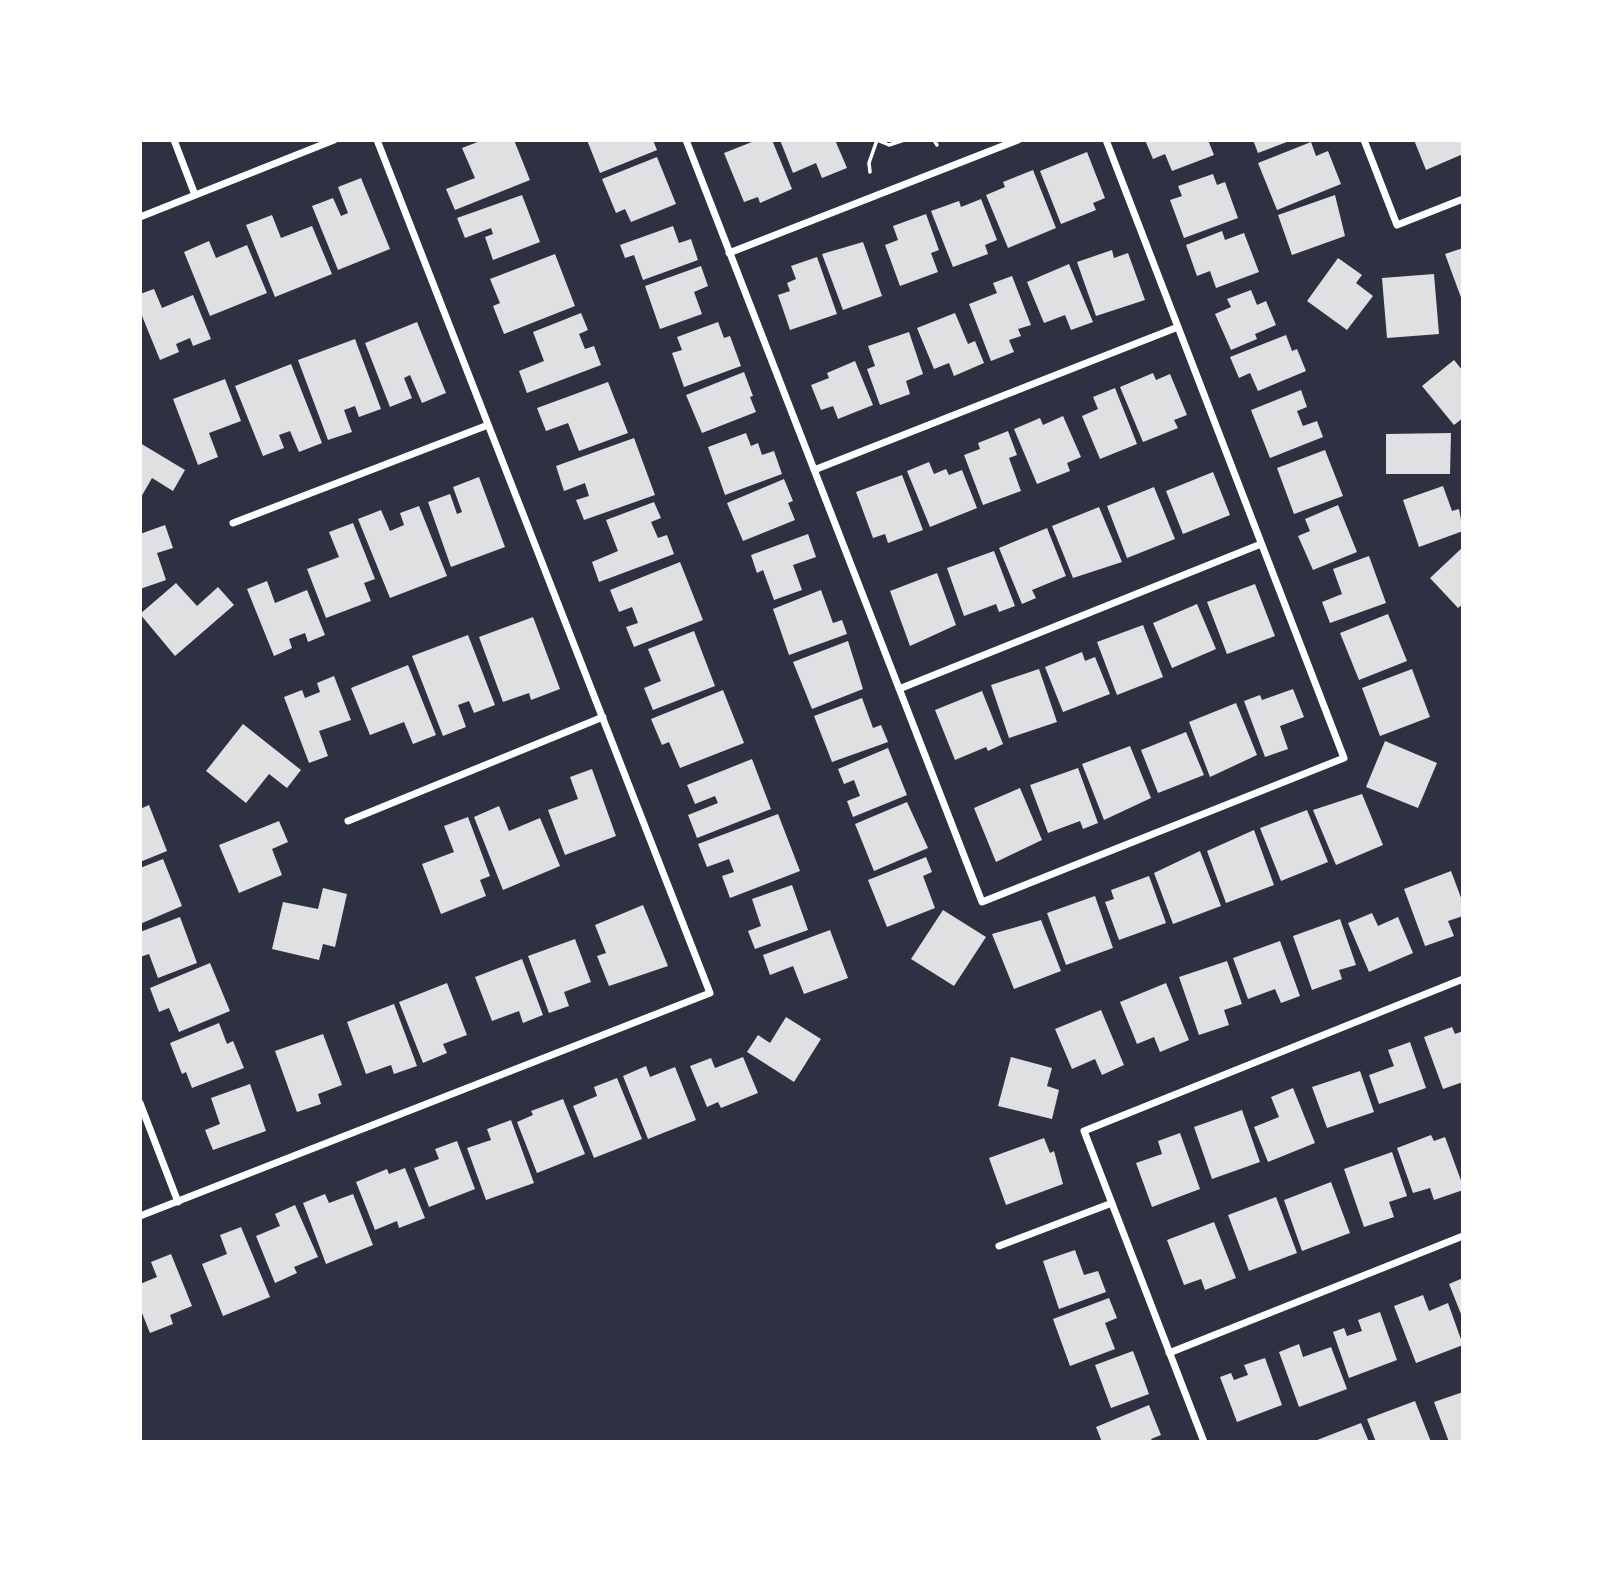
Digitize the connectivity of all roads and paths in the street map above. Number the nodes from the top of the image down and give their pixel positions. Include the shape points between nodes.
1 (174, 140) edge
2 (334, 140) edge
3 (377, 140) edge
4 (686, 140) edge
5 (876, 140) edge
6 (904, 140) edge
7 (1018, 140) edge
8 (1106, 140) edge
9 (1364, 140) edge
10 (870, 172) dead end
11 (195, 195) junction
12 (1463, 199) edge
13 (140, 217) edge
14 (729, 253) junction
15 (1178, 327) junction
16 (488, 425) junction
17 (814, 470) junction
18 (233, 523) dead end
19 (1261, 544) junction
20 (899, 689) junction
21 (603, 718) junction
22 (348, 821) dead end
23 (1463, 979) edge
24 (140, 1103) edge
25 (178, 1202) junction
26 (1112, 1203) junction
27 (140, 1216) edge
28 (1463, 1236) edge
29 (999, 1246) dead end
30 (1170, 1353) junction
31 (1204, 1442) edge

1 - 11 street
2 - 11 street
3 - 16 street
4 - 14 street
5 - 6 path via 889,145
5 - 10 path
7 - 14 street
8 - 15 street
9 - 12 street via 1396,225
11 - 13 street
14 - 17 street
15 - 17 street
15 - 19 street
16 - 18 street
16 - 21 street
17 - 20 street
19 - 20 street
19 - 20 street via 1344,758 982,902
21 - 22 street
21 - 25 street via 710,993
23 - 26 street via 1084,1131
24 - 25 street
25 - 27 street
26 - 29 street
26 - 30 street
28 - 30 street
30 - 31 street

